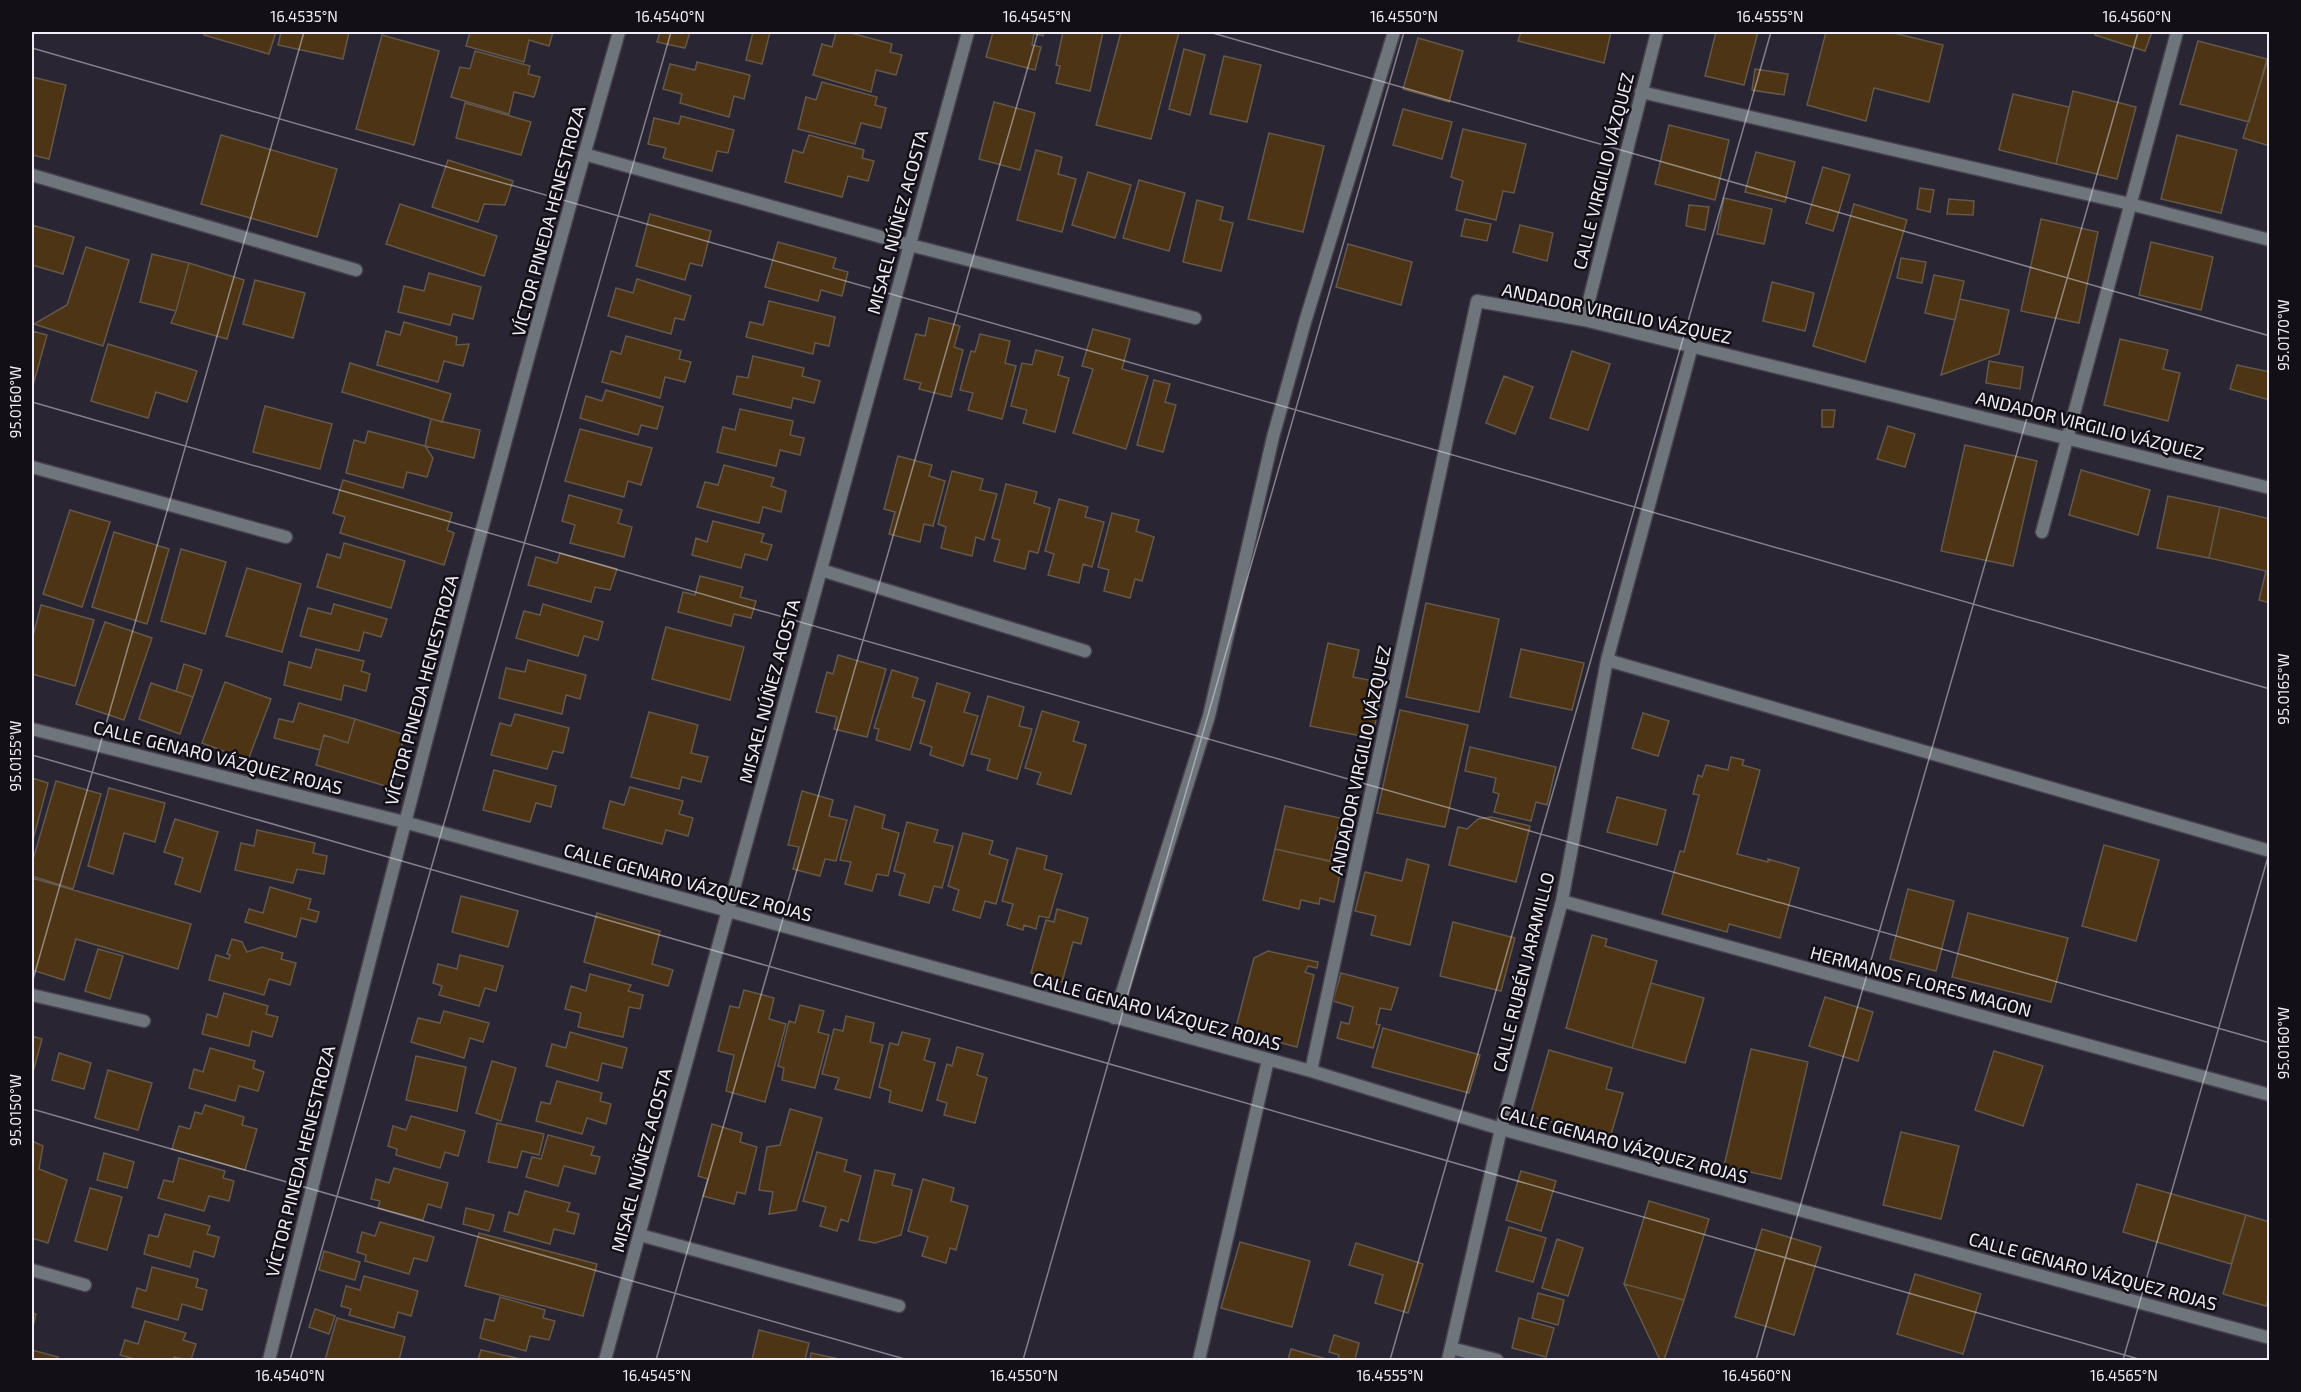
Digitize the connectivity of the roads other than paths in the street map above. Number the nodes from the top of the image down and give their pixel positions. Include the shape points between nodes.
1 (619, 32) edge
2 (968, 32) edge
3 (1394, 32) edge
4 (1657, 32) edge
5 (2177, 32) edge
6 (1641, 92) junction
7 (584, 154) junction
8 (32, 175) edge
9 (2130, 204) junction
10 (2270, 240) edge
11 (910, 245) junction
12 (356, 270) dead end
13 (1195, 318) dead end
14 (1584, 320) junction
15 (1692, 346) junction
16 (2067, 438) junction
17 (32, 467) edge
18 (2270, 488) edge
19 (2042, 532) dead end
20 (286, 537) dead end
21 (821, 570) junction
22 (1085, 651) dead end
23 (1607, 660) junction
24 (32, 729) edge
25 (404, 822) junction
26 (2270, 851) edge
27 (1563, 901) junction
28 (728, 911) junction
29 (32, 994) edge
30 (1114, 1018) junction
31 (144, 1021) dead end
32 (1269, 1060) junction
33 (1311, 1071) junction
34 (2270, 1095) edge
35 (1501, 1129) junction
36 (640, 1235) junction
37 (32, 1270) edge
38 (85, 1285) dead end
39 (899, 1306) dead end
40 (2270, 1338) edge
41 (1450, 1354) edge
42 (269, 1360) edge
43 (605, 1360) edge
44 (1199, 1360) edge
45 (1497, 1360) edge

1 - 7 street, VÍCTOR PINEDA HENESTROZA
2 - 11 street, MISAEL NÚÑEZ ACOSTA
3 - 30 street via 1273,437 1209,716
4 - 6 street, CALLE VIRGILIO VÁZQUEZ
5 - 9 street
6 - 9 street
6 - 14 street, CALLE VIRGILIO VÁZQUEZ
7 - 11 street
7 - 25 street, VÍCTOR PINEDA HENESTROZA
8 - 12 street
9 - 10 street
9 - 16 street
11 - 13 street
11 - 21 street, MISAEL NÚÑEZ ACOSTA
14 - 15 street, ANDADOR VIRGILIO VÁZQUEZ
14 - 33 street, ANDADOR VIRGILIO VÁZQUEZ via 1477,301
15 - 16 street, ANDADOR VIRGILIO VÁZQUEZ
15 - 23 street, CALLE RUBÉN JARAMILLO
16 - 18 street, ANDADOR VIRGILIO VÁZQUEZ
16 - 19 street
17 - 20 street
21 - 22 street
21 - 28 street, MISAEL NÚÑEZ ACOSTA
23 - 26 street
23 - 27 street, CALLE RUBÉN JARAMILLO
24 - 25 street, CALLE GENARO VÁZQUEZ ROJAS
25 - 28 street, CALLE GENARO VÁZQUEZ ROJAS
25 - 42 street, VÍCTOR PINEDA HENESTROZA
27 - 34 street, HERMANOS FLORES MAGON
27 - 35 street, CALLE RUBÉN JARAMILLO
28 - 30 street, CALLE GENARO VÁZQUEZ ROJAS
28 - 36 street, MISAEL NÚÑEZ ACOSTA
29 - 31 street
30 - 32 street, CALLE GENARO VÁZQUEZ ROJAS
32 - 33 street, CALLE GENARO VÁZQUEZ ROJAS
32 - 44 street
33 - 35 street, CALLE GENARO VÁZQUEZ ROJAS
35 - 40 street, CALLE GENARO VÁZQUEZ ROJAS
35 - 41 street, CALLE RUBÉN JARAMILLO
36 - 39 street
36 - 43 street, MISAEL NÚÑEZ ACOSTA
37 - 38 street
41 - 45 street

